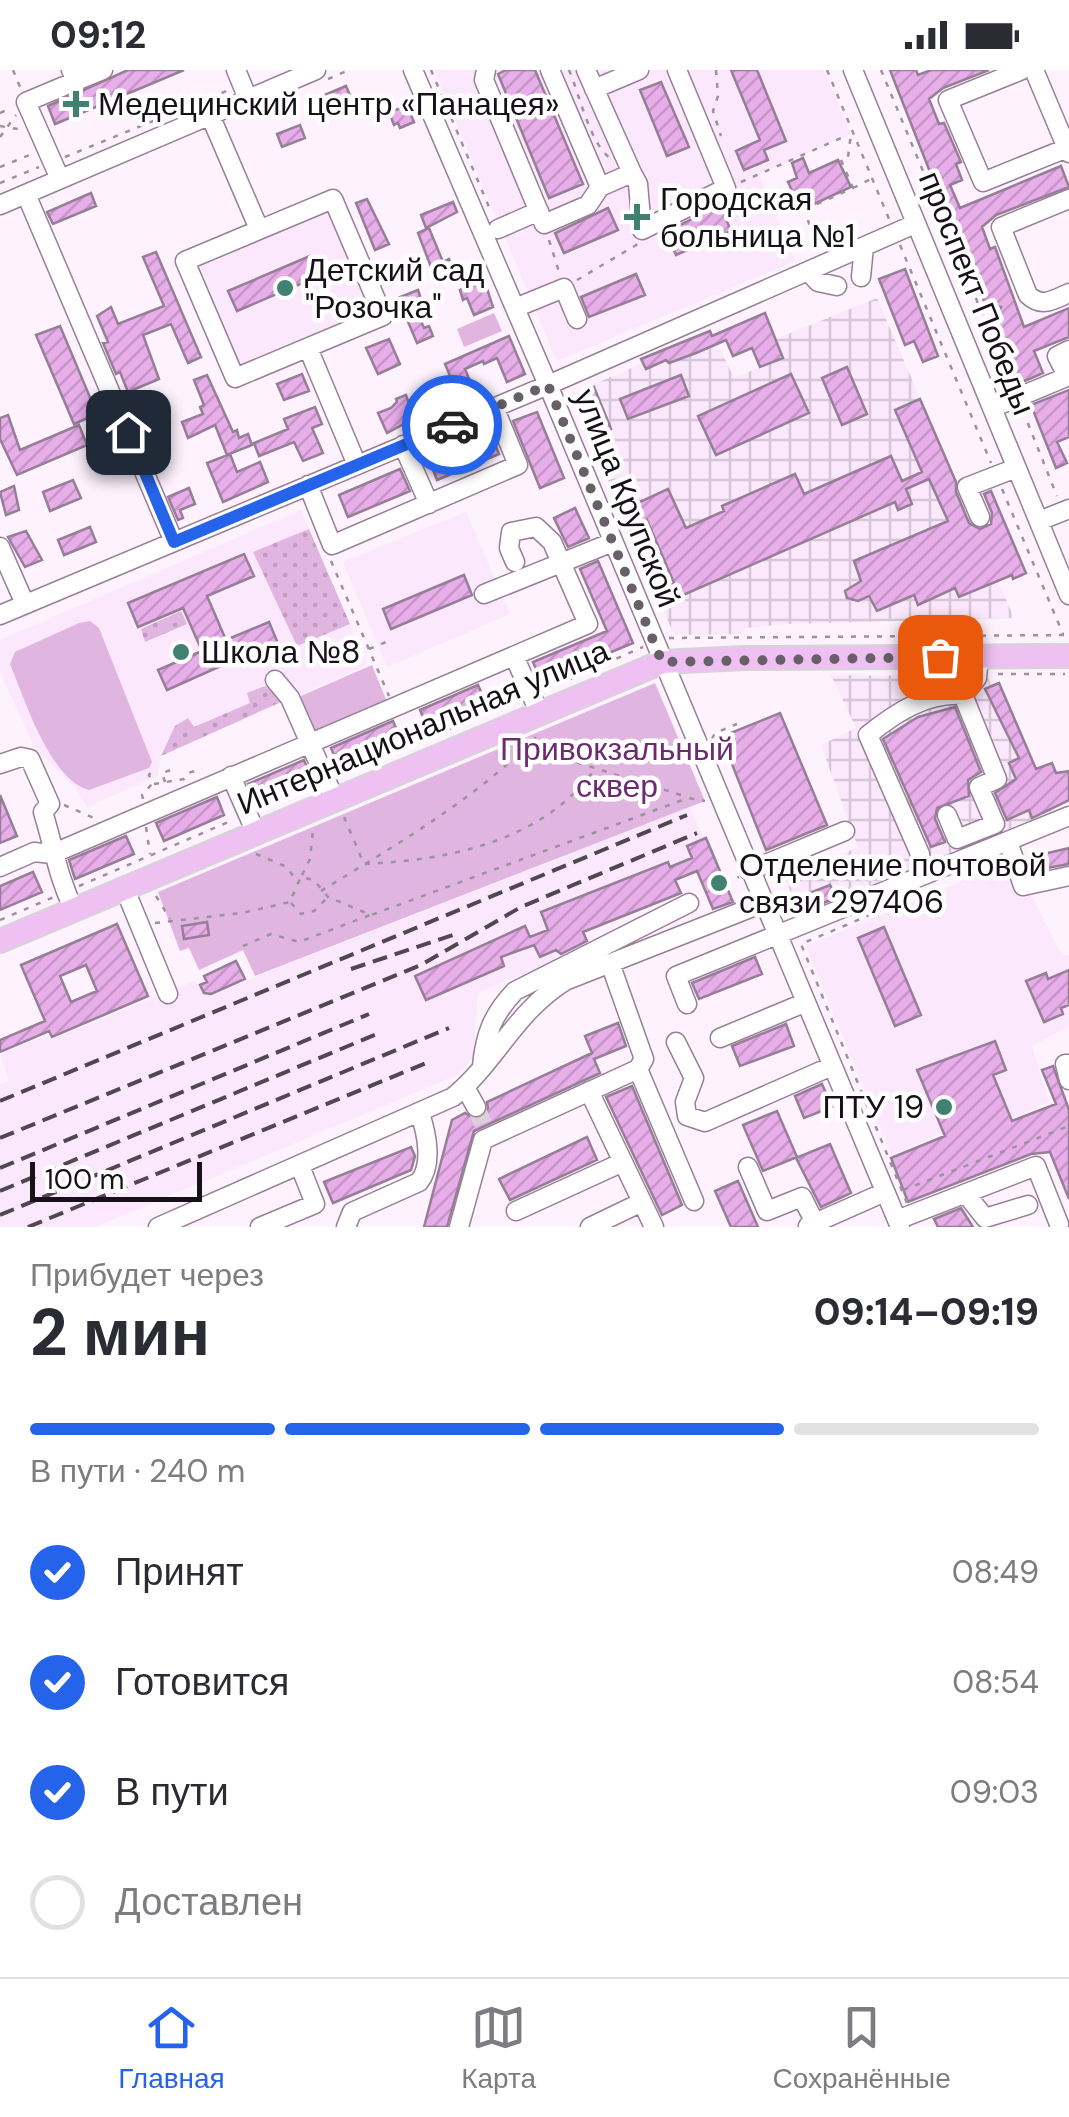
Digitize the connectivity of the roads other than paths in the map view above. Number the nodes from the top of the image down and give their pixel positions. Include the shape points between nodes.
1 (102, 70) edge
2 (316, 70) edge
3 (413, 70) edge
4 (486, 70) edge
5 (550, 70) edge
6 (586, 70) edge
7 (639, 70) edge
8 (853, 70) edge
9 (1022, 70) edge
10 (1034, 70) edge
11 (682, 72) edge
12 (73, 76) edge
13 (242, 84) edge
14 (594, 89) junction
15 (210, 115) junction
16 (1068, 151) edge
17 (50, 155) junction
18 (630, 168) junction
19 (600, 186) junction
20 (2, 194) edge
21 (26, 194) junction
22 (1069, 198) edge
23 (542, 217) junction
24 (915, 224) junction
25 (259, 228) junction
26 (498, 229) dead end
27 (864, 247) junction
28 (808, 271) junction
29 (861, 276) dead end
30 (838, 286) dead end
31 (1069, 293) edge
32 (516, 308) junction
33 (577, 320) dead end
34 (308, 348) junction
35 (1067, 364) edge
36 (548, 385) junction
37 (494, 407) junction
38 (992, 408) junction
39 (404, 446) junction
40 (356, 465) junction
41 (1016, 468) junction
42 (308, 485) junction
43 (428, 504) junction
44 (1066, 510) edge
45 (980, 516) dead end
46 (1038, 521) junction
47 (174, 542) junction
48 (613, 542) junction
49 (0, 548) edge
50 (514, 562) dead end
51 (562, 564) junction
52 (484, 594) dead end
53 (1069, 594) edge
54 (25, 604) junction
55 (0, 615) edge
56 (1067, 648) edge
57 (514, 656) junction
58 (662, 662) junction
59 (985, 665) junction
60 (275, 680) dead end
61 (963, 695) junction
62 (539, 724) junction
63 (310, 742) junction
64 (0, 764) edge
65 (231, 776) junction
66 (338, 806) junction
67 (947, 815) dead end
68 (1069, 816) edge
69 (845, 831) dead end
70 (254, 841) junction
71 (1008, 841) junction
72 (52, 854) junction
73 (920, 854) dead end
74 (0, 868) edge
75 (745, 874) junction
76 (1069, 876) edge
77 (124, 887) junction
78 (763, 903) junction
79 (689, 904) dead end
80 (74, 910) junction
81 (776, 936) junction
82 (0, 941) edge
83 (610, 963) junction
84 (168, 994) dead end
85 (804, 1003) junction
86 (687, 1004) dead end
87 (720, 1038) dead end
88 (676, 1042) dead end
89 (1069, 1064) edge
90 (482, 1066) junction
91 (832, 1066) junction
92 (638, 1069) junction
93 (1069, 1080) edge
94 (464, 1087) junction
95 (589, 1091) junction
96 (476, 1107) tunnel mouth
97 (420, 1114) junction
98 (622, 1162) junction
99 (300, 1166) junction
100 (748, 1167) dead end
101 (894, 1191) junction
102 (966, 1194) junction
103 (694, 1201) dead end
104 (642, 1202) junction
105 (1028, 1205) dead end
106 (516, 1211) dead end
107 (903, 1220) edge
108 (1059, 1224) dead end
109 (812, 1226) edge
110 (158, 1227) edge
111 (260, 1227) edge
112 (346, 1227) edge
113 (459, 1227) edge
114 (590, 1227) edge
115 (654, 1227) edge

1 - 12 street
2 - 13 street
3 - 32 street, улица Крупской
4 - 23 street via 484,80
5 - 19 street via 576,109
6 - 14 street
7 - 14 street
8 - 24 street, проспект Победы
9 - 16 street via 948,100 983,182
10 - 16 street
11 - 18 street via 726,188 642,230
12 - 17 street via 26,102
13 - 15 street
14 - 18 street
15 - 17 street
15 - 25 street
17 - 21 street
18 - 19 street
19 - 23 street via 588,205
20 - 21 street
21 - 47 street
22 - 31 street via 1001,227 1036,303
23 - 26 street
24 - 27 street
24 - 38 street, проспект Победы
25 - 34 street via 185,261 236,378
25 - 34 street via 333,199 383,316
27 - 28 street
27 - 29 street
28 - 30 street via 818,282
28 - 36 street
32 - 33 street via 564,288
32 - 36 street, улица Крупской
34 - 40 street
35 - 38 street
36 - 37 street
36 - 48 street, улица Крупской
37 - 39 street
37 - 43 street via 518,466
38 - 41 street, проспект Победы
39 - 40 street
39 - 43 street
40 - 42 street
41 - 45 street via 967,487
41 - 46 street, проспект Победы
42 - 43 street via 332,545
42 - 47 street
44 - 46 street
46 - 53 street, проспект Победы
47 - 54 street
48 - 51 street
48 - 58 street, улица Крупской
49 - 54 street
50 - 51 street via 512,532 536,526
51 - 52 street
51 - 57 street via 588,624
54 - 55 street
56 - 59 main road, Интернациональная улица
57 - 62 street
57 - 63 street
58 - 59 main road, Интернациональная улица
58 - 62 main road, Интернациональная улица
58 - 75 street, улица Крупской
59 - 61 street
60 - 63 street
61 - 67 street via 997,778 980,787 995,824 957,840
61 - 73 street via 946,694 896,712 868,735
62 - 66 main road, Интернациональная улица
63 - 65 street
63 - 66 street
64 - 72 street via 30,759 50,804 43,812
65 - 70 street
65 - 72 street
66 - 70 main road, Интернациональная улица
68 - 71 street
69 - 75 street
70 - 77 main road, Интернациональная улица
71 - 76 street via 1023,886
71 - 81 street
72 - 74 street via 34,852
72 - 80 street
75 - 78 street, улица Крупской
77 - 80 main road, Интернациональная улица
77 - 84 street
78 - 81 street, улица Крупской
78 - 83 street
79 - 90 street via 515,991 494,1013
80 - 82 main road, Интернациональная улица
81 - 85 street, улица Крупской
81 - 86 street via 676,976
83 - 90 street via 543,994
83 - 92 street via 642,1049
85 - 87 street
85 - 91 street, улица Крупской
88 - 91 street via 694,1078 687,1116 705,1122
89 - 93 street
90 - 94 street
91 - 101 street, улица Крупской
92 - 95 street
92 - 103 street
94 - 96 street
94 - 97 street
95 - 98 street
95 - 113 street via 487,1133
97 - 99 street
97 - 112 street via 426,1173 352,1212
98 - 104 street
98 - 106 street
99 - 110 street
99 - 111 street via 315,1204
100 - 109 street via 767,1211 802,1197
101 - 107 street, улица Крупской
101 - 109 street
102 - 105 street via 985,1218
102 - 107 street
102 - 108 street via 1036,1166
104 - 114 street
104 - 115 street

